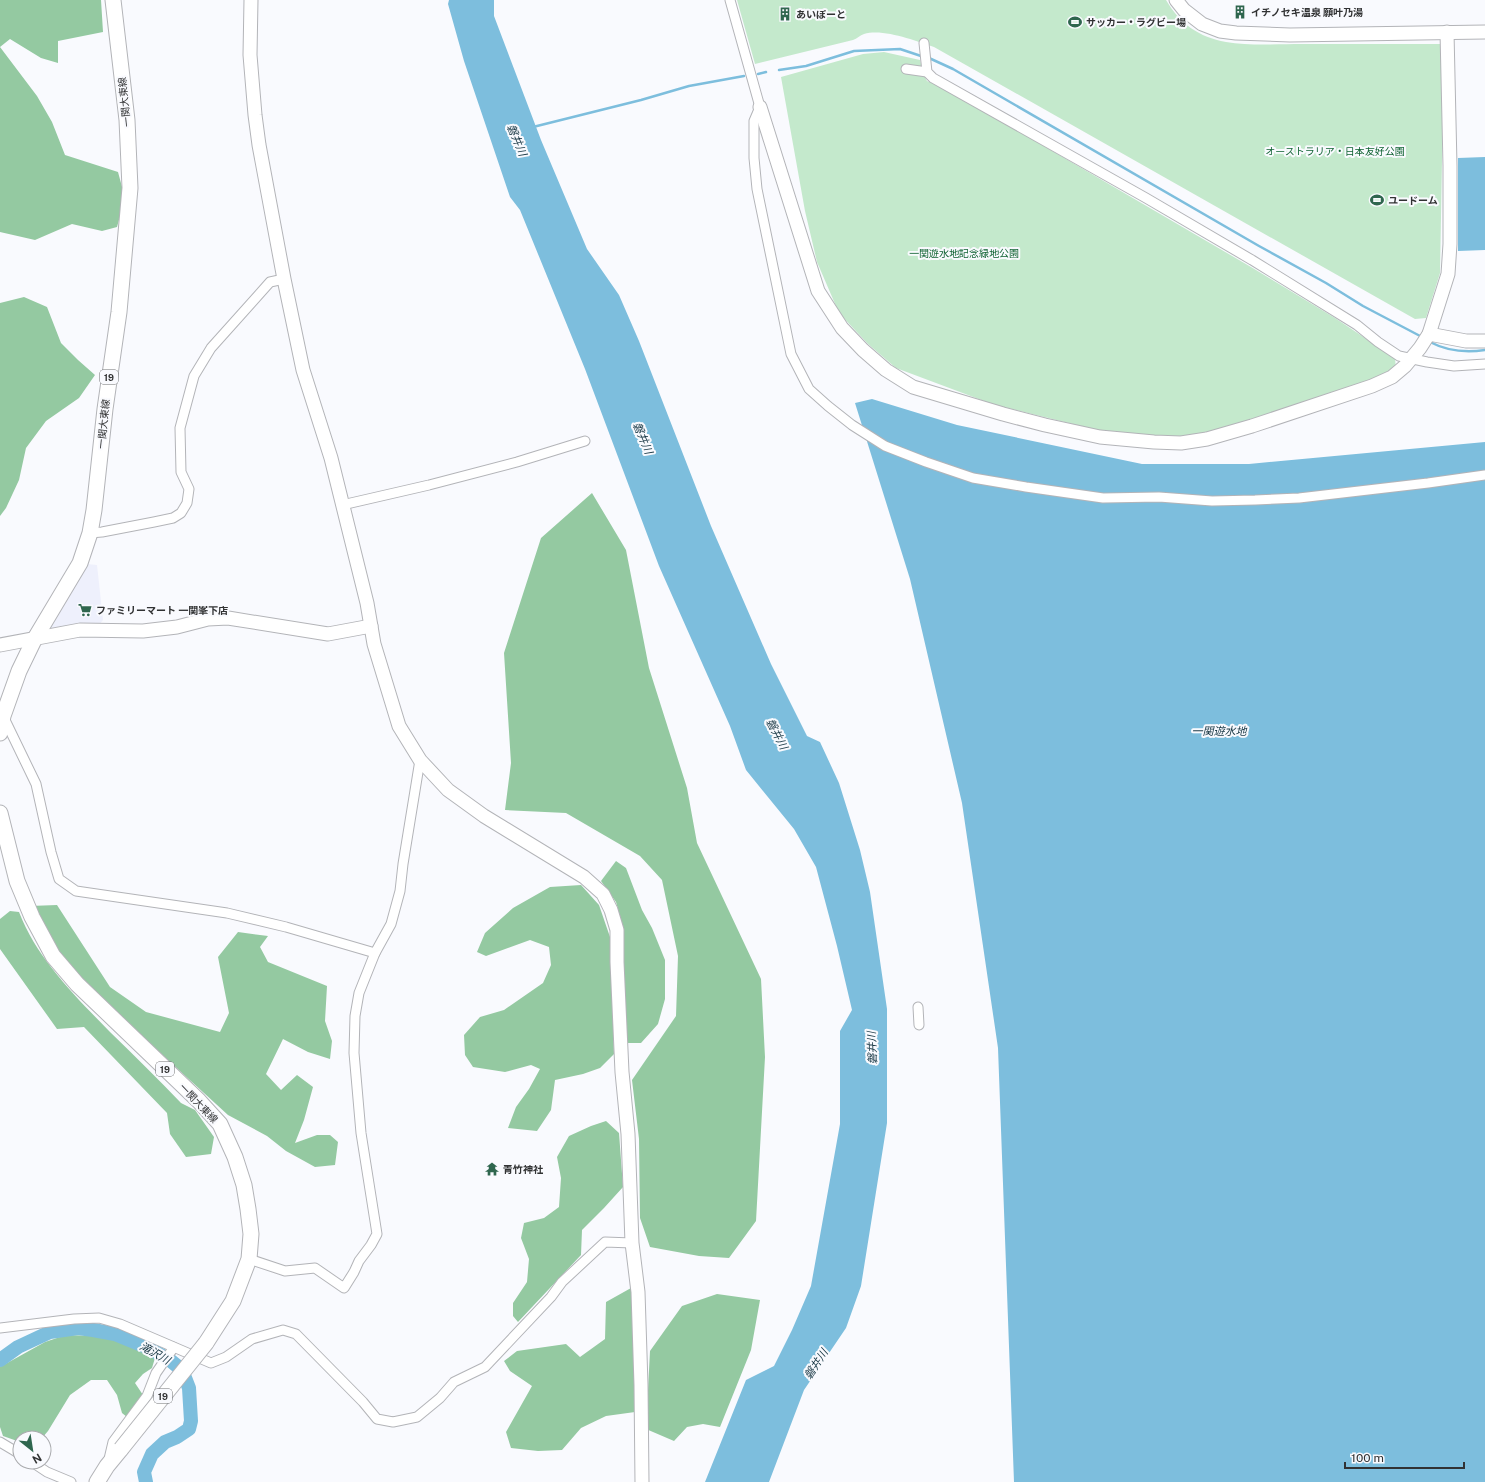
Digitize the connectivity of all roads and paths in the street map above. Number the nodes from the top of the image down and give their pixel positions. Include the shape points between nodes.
1 (113, 0) edge
2 (251, 0) edge
3 (730, 0) edge
4 (1176, 0) edge
5 (1447, 32) junction
6 (1485, 32) edge
7 (924, 43) dead end
8 (906, 69) dead end
9 (927, 72) junction
10 (760, 107) junction
11 (284, 279) junction
12 (1429, 334) junction
13 (1485, 341) edge
14 (1416, 353) junction
15 (1485, 364) edge
16 (585, 441) dead end
17 (1485, 475) edge
18 (342, 505) junction
19 (90, 533) junction
20 (371, 626) junction
21 (34, 640) junction
22 (0, 645) edge
23 (3, 716) junction
24 (0, 733) edge
25 (420, 760) junction
26 (0, 813) edge
27 (375, 953) junction
28 (918, 1006) dead end
29 (919, 1025) dead end
30 (632, 1243) junction
31 (249, 1259) junction
32 (0, 1328) edge
33 (172, 1349) junction
34 (0, 1442) edge
35 (12, 1449) edge
36 (107, 1466) junction
37 (44, 1470) edge
38 (72, 1482) edge
39 (97, 1482) edge
40 (642, 1482) edge

1 - 19 main road, 一関大東線 / 19 via 127,120 130,188 118,312
2 - 11 street via 250,55 259,145
3 - 10 street
4 - 5 street via 1202,24 1220,31 1236,33 1290,35
5 - 6 street
5 - 12 street via 1450,166 1448,274
7 - 9 street
8 - 9 street
9 - 14 street via 933,78 1252,260 1357,325 1399,356
10 - 14 street via 818,291 842,328 863,350 886,370 913,386 1003,414 1100,437 1181,443 1207,439 1252,426 1372,386 1392,377
10 - 17 street via 754,121 757,189 791,354 809,389 828,406 885,446 973,478 1103,498 1159,497 1212,501 1299,498
11 - 18 street via 304,370 331,458
11 - 19 street via 270,282 211,348 194,376 180,428 181,472 188,489 187,503 181,513 173,518
12 - 13 street via 1466,341
12 - 14 street
14 - 15 street via 1427,362 1454,366
16 - 18 street via 518,462
18 - 20 street
19 - 21 main road, 一関大東線 / 19 via 80,563
20 - 21 street via 328,634 228,618 208,619 156,630 80,630
20 - 25 street via 399,726
21 - 22 street
21 - 23 main road, 一関大東線 / 19 via 19,670
23 - 24 main road, 一関大東線 / 19
23 - 27 street via 36,784 59,879 76,891 227,913
25 - 27 street via 400,891 391,924
25 - 30 street via 448,790 484,816 584,877 603,894 611,910 617,930
26 - 31 main road, 一関大東線 / 19 via 17,881 32,917 54,956 77,984 220,1124 244,1185 250,1234
27 - 31 street via 359,993 355,1016 354,1053 361,1133 377,1234 344,1288 315,1268 285,1271
28 - 29 street
30 - 33 street via 605,1242 562,1282 551,1297 484,1367 454,1382 440,1398 417,1417 393,1422 377,1419 296,1334 283,1330 252,1339 226,1357 211,1363
30 - 40 street via 638,1292
31 - 36 main road, 一関大東線 / 19, bridge via 233,1301 206,1343
32 - 33 street via 99,1318 120,1324
33 - 36 street via 156,1373 147,1396 114,1442
34 - 35 street
36 - 39 main road, 19
37 - 38 street

